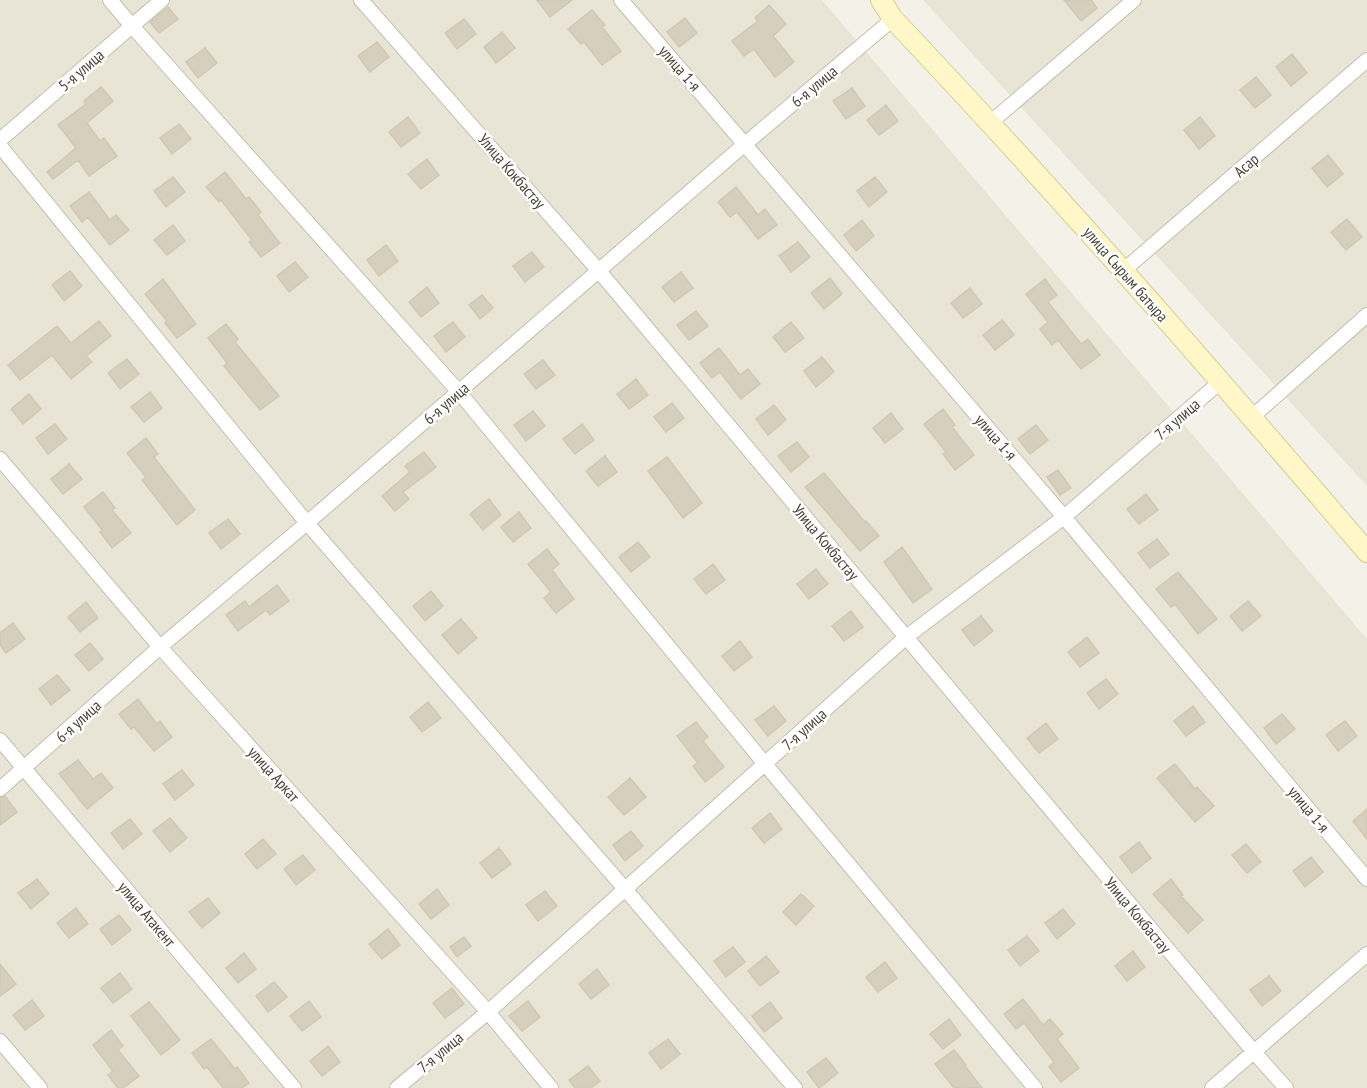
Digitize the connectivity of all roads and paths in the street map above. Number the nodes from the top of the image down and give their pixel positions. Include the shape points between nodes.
1 (110, 0) edge
2 (162, 0) edge
3 (361, 0) edge
4 (621, 0) edge
5 (881, 0) edge
6 (1134, 0) edge
7 (893, 19) junction
8 (132, 26) junction
9 (1367, 60) edge
10 (991, 122) junction
11 (0, 140) edge
12 (745, 144) junction
13 (0, 146) edge
14 (1125, 270) junction
15 (599, 271) junction
16 (1367, 315) edge
17 (1220, 382) junction
18 (459, 392) junction
19 (1252, 417) junction
20 (0, 459) edge
21 (1064, 517) junction
22 (307, 523) junction
23 (1367, 552) edge
24 (905, 638) junction
25 (160, 648) junction
26 (0, 740) edge
27 (765, 764) junction
28 (24, 768) junction
29 (0, 789) edge
30 (1367, 879) edge
31 (626, 889) junction
32 (1367, 954) edge
33 (488, 1012) junction
34 (0, 1041) edge
35 (1254, 1052) junction
36 (40, 1088) edge
37 (294, 1088) edge
38 (397, 1088) edge
39 (551, 1088) edge
40 (795, 1088) edge
41 (1035, 1088) edge
42 (1212, 1088) edge
43 (1286, 1088) edge

1 - 8 street
2 - 8 street, 5-я улица
3 - 15 street, Улица Кокбастау
4 - 12 street, улица 1-я
5 - 7 street, улица Сырым батыра
6 - 10 street
7 - 10 street, улица Сырым батыра
7 - 12 street, 6-я улица
8 - 11 street, 5-я улица
8 - 18 street
9 - 14 street, Асар
10 - 14 street, улица Сырым батыра
12 - 15 street, 6-я улица
12 - 21 street, улица 1-я
13 - 22 street
14 - 17 street, улица Сырым батыра
15 - 18 street, 6-я улица
15 - 24 street, Улица Кокбастау
16 - 19 street
17 - 19 street, улица Сырым батыра
17 - 21 street, 7-я улица
18 - 22 street, 6-я улица
18 - 27 street
19 - 23 street, улица Сырым батыра
20 - 25 street, улица Аркат
21 - 24 street, 7-я улица
21 - 30 street, улица 1-я
22 - 25 street, 6-я улица
22 - 31 street
24 - 27 street, 7-я улица
24 - 35 street, Улица Кокбастау
25 - 28 street, 6-я улица
25 - 33 street, улица Аркат
26 - 28 street, улица Атакент
27 - 31 street, 7-я улица
27 - 41 street
28 - 29 street, 6-я улица
28 - 37 street, улица Атакент
31 - 33 street, 7-я улица
31 - 40 street
32 - 35 street
33 - 38 street, 7-я улица
33 - 39 street, улица Аркат
34 - 36 street
35 - 42 street
35 - 43 street, Улица Кокбастау

